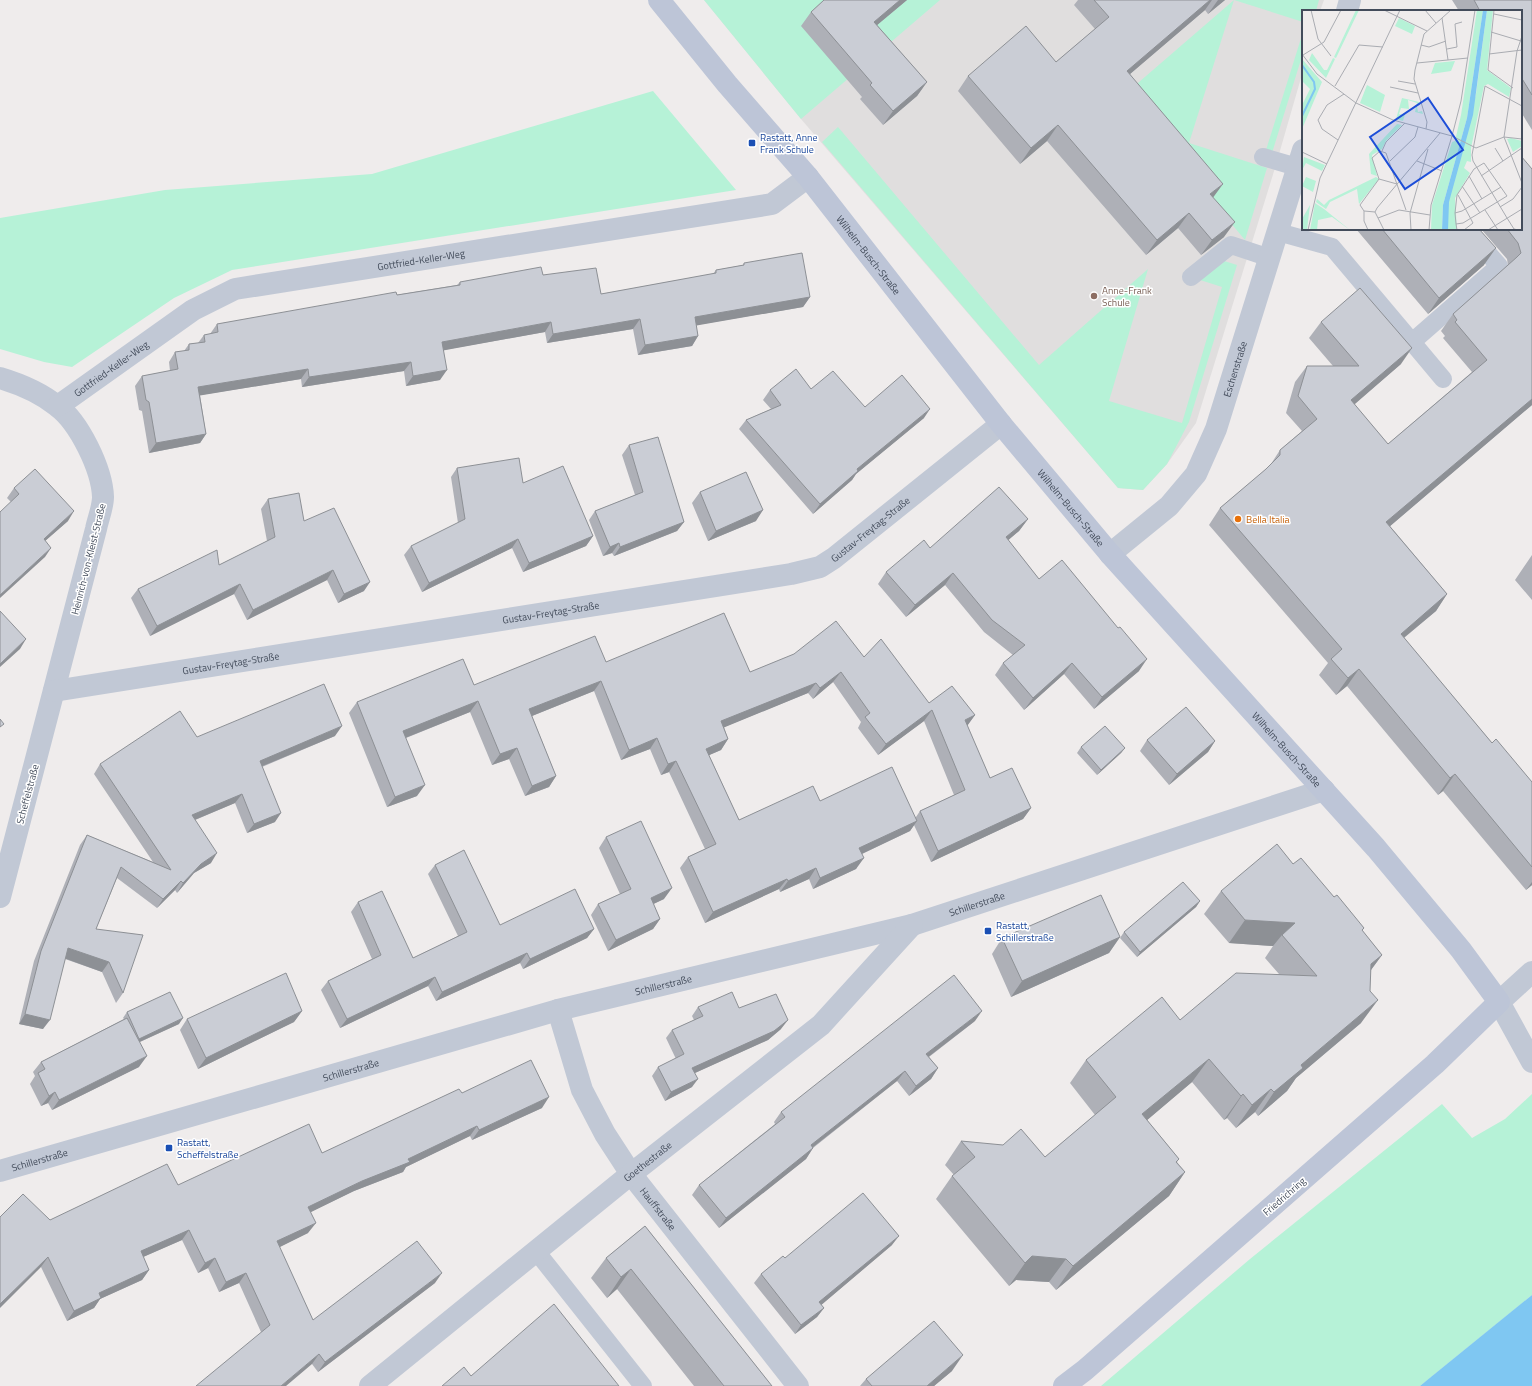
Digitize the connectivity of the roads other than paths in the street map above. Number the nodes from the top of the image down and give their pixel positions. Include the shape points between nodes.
1 (659, 0) edge
2 (1350, 0) edge
3 (1347, 10) edge
4 (1264, 157) dead end
5 (1300, 158) edge
6 (808, 177) junction
7 (1468, 230) edge
8 (1278, 232) junction
9 (1270, 258) junction
10 (1191, 277) dead end
11 (1412, 342) junction
12 (0, 378) edge
13 (1443, 379) dead end
14 (58, 406) junction
15 (1001, 424) junction
16 (1110, 554) junction
17 (54, 691) junction
18 (1324, 790) junction
19 (0, 897) edge
20 (912, 925) junction
21 (1532, 972) edge
22 (1499, 1002) junction
23 (558, 1010) junction
24 (1532, 1062) edge
25 (0, 1170) edge
26 (632, 1174) junction
27 (536, 1251) junction
28 (370, 1386) edge
29 (643, 1386) edge
30 (798, 1386) edge
31 (1064, 1386) edge

1 - 6 main road, Wilhelm-Busch-Straße via 727,84
2 - 3 street
4 - 5 lane
5 - 8 street, Eschenstraße
6 - 14 street, Gottfried-Keller-Weg via 772,204 234,289 193,310
6 - 15 main road, Wilhelm-Busch-Straße
7 - 11 lane via 1499,266
8 - 9 street, Eschenstraße
8 - 11 lane via 1332,247
9 - 10 lane via 1231,245
9 - 16 street, Eschenstraße via 1216,429 1196,474 1169,506
11 - 13 lane
12 - 14 street, Heinrich-von-Kleist-Straße via 20,384
14 - 17 street, Heinrich-von-Kleist-Straße via 81,434 96,462 103,497
15 - 16 main road, Wilhelm-Busch-Straße
15 - 17 street, Gustav-Freytag-Straße via 834,558 820,566 783,575
16 - 18 main road, Wilhelm-Busch-Straße
17 - 19 street, Scheffelstraße
18 - 20 street, Schillerstraße
18 - 22 main road, Wilhelm-Busch-Straße via 1461,950
20 - 23 street, Schillerstraße
20 - 26 street, Goethestraße via 821,1025
21 - 22 street
22 - 24 street
22 - 31 main road, Friedrichring via 1435,1064
23 - 25 street, Schillerstraße
23 - 26 street, Hauffstraße via 582,1090 605,1134
26 - 27 street, Goethestraße
26 - 30 street, Hauffstraße
27 - 28 street, Goethestraße
27 - 29 lane

